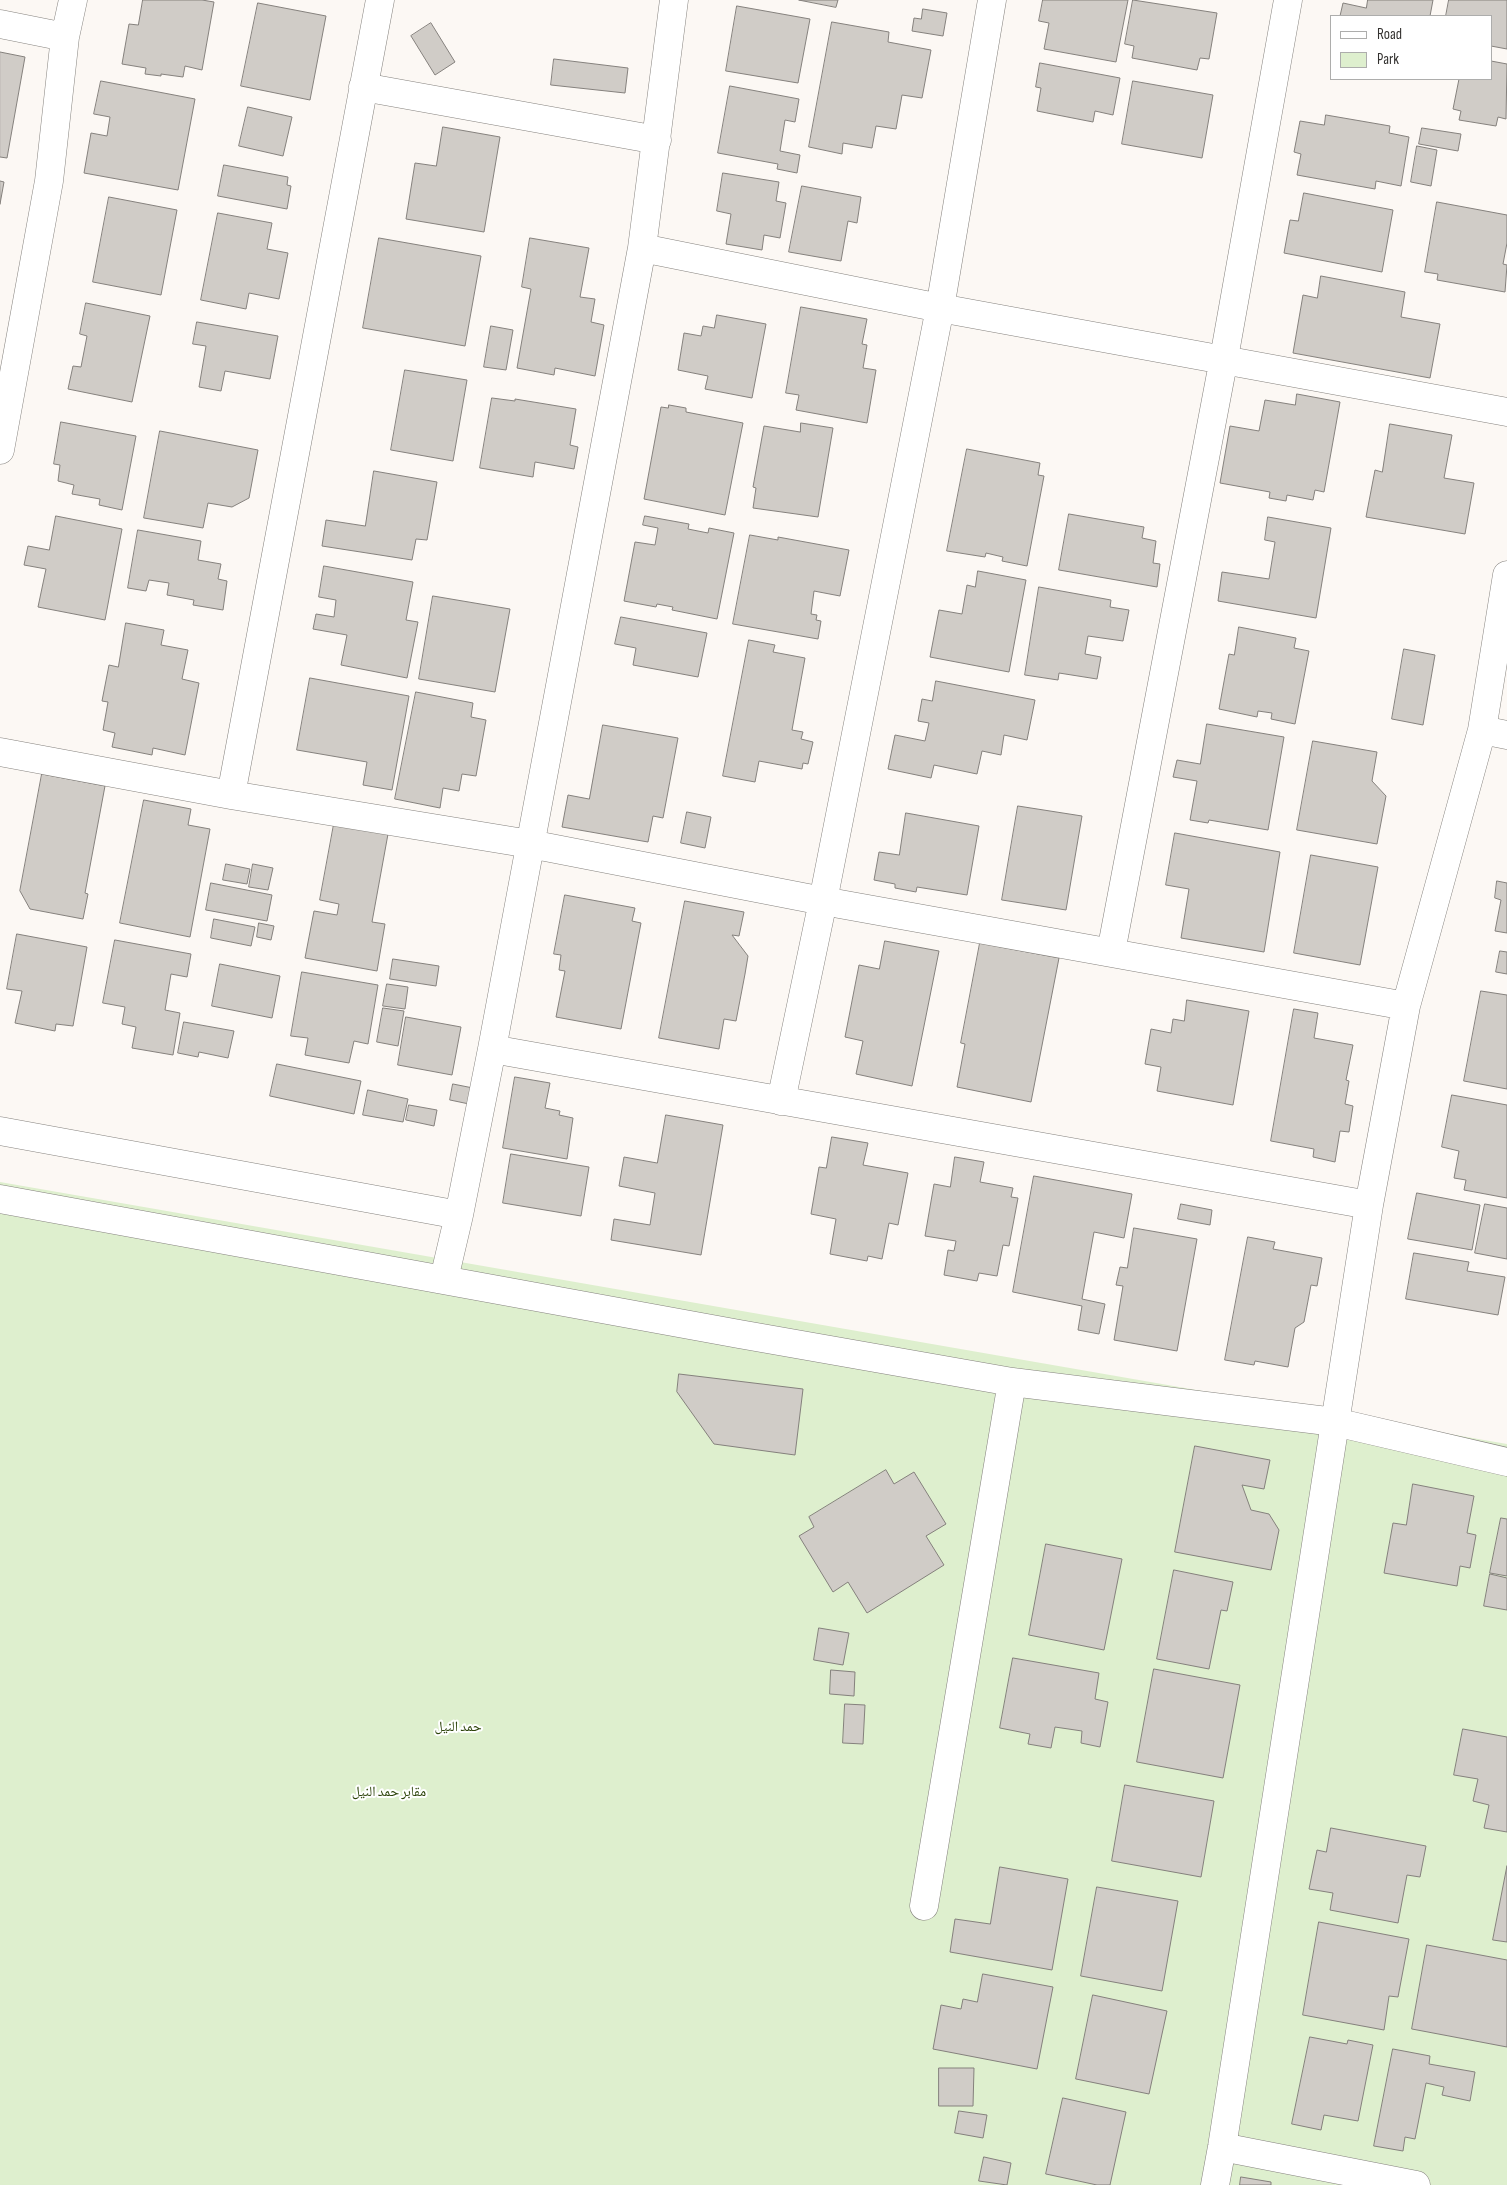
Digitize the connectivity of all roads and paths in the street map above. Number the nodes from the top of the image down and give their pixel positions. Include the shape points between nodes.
1 (73, 0) edge
2 (380, 0) edge
3 (674, 0) edge
4 (992, 0) edge
5 (1288, 0) edge
6 (0, 24) edge
7 (65, 37) junction
8 (363, 87) junction
9 (657, 140) junction
10 (642, 248) junction
11 (940, 308) junction
12 (1224, 358) junction
13 (1507, 412) edge
14 (0, 450) edge
15 (1507, 575) edge
16 (1494, 733) edge
17 (0, 752) edge
18 (231, 795) junction
19 (530, 844) junction
20 (822, 901) junction
21 (1111, 952) junction
22 (1406, 1006) junction
23 (492, 1049) junction
24 (781, 1100) junction
25 (0, 1130) edge
26 (0, 1199) edge
27 (1369, 1205) junction
28 (459, 1215) junction
29 (444, 1279) junction
30 (1012, 1382) junction
31 (1335, 1422) junction
32 (1507, 1462) edge
33 (924, 1906) dead end
34 (1222, 2147) junction
35 (1214, 2185) edge
36 (1416, 2185) edge

1 - 7 street
2 - 8 street
3 - 9 street
4 - 11 street
5 - 12 street
6 - 7 street
7 - 14 street via 49,181
8 - 9 street
8 - 18 street
9 - 10 street
10 - 11 street
10 - 19 street
11 - 12 street
11 - 20 street
12 - 13 street
12 - 21 street
15 - 16 street
16 - 22 street
17 - 18 street
18 - 19 street
19 - 20 street
19 - 23 street
20 - 21 street
20 - 24 street
21 - 22 street
22 - 27 street
23 - 24 street
23 - 28 street
24 - 27 street
25 - 28 street
26 - 29 street
27 - 31 street
28 - 29 street
29 - 30 street
30 - 31 street
30 - 33 street
31 - 32 street
31 - 34 street
34 - 35 street
34 - 36 street

